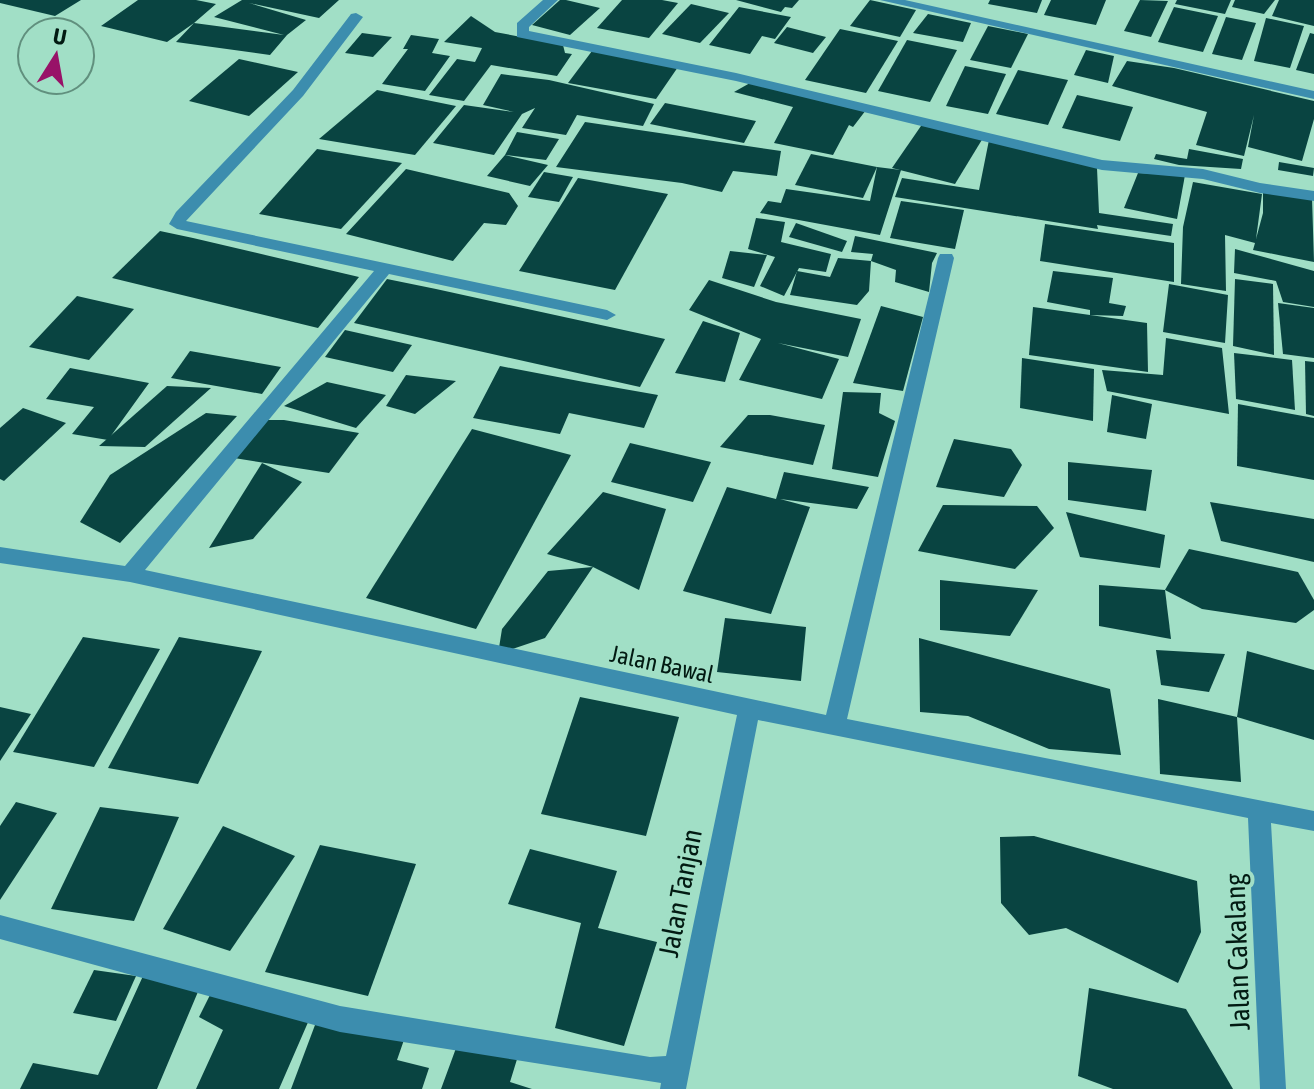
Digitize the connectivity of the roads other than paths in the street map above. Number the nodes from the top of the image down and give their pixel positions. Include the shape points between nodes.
1 (551, 0) edge
2 (887, 0) edge
3 (356, 17) dead end
4 (1314, 95) edge
5 (1314, 196) edge
6 (946, 258) dead end
7 (384, 270) junction
8 (607, 315) dead end
9 (0, 555) edge
10 (130, 574) junction
11 (749, 709) junction
12 (835, 725) junction
13 (1259, 812) junction
14 (1314, 821) edge
15 (0, 927) edge
16 (675, 1079) edge
17 (1273, 1089) edge

1 - 5 street via 522,26 522,34 736,77 1102,165 1203,174
2 - 4 street
3 - 7 street via 298,93 177,224
6 - 12 street
7 - 8 street
7 - 10 street
9 - 10 street, Jalan Bawal
10 - 11 street, Jalan Bawal
11 - 12 street, Jalan Bawal
11 - 16 street, Jalan Tanjan
12 - 13 street, Jalan Bawal
13 - 14 street, Jalan Bawal
13 - 17 street, Jalan Cakalang
15 - 16 street via 340,1019 650,1070

